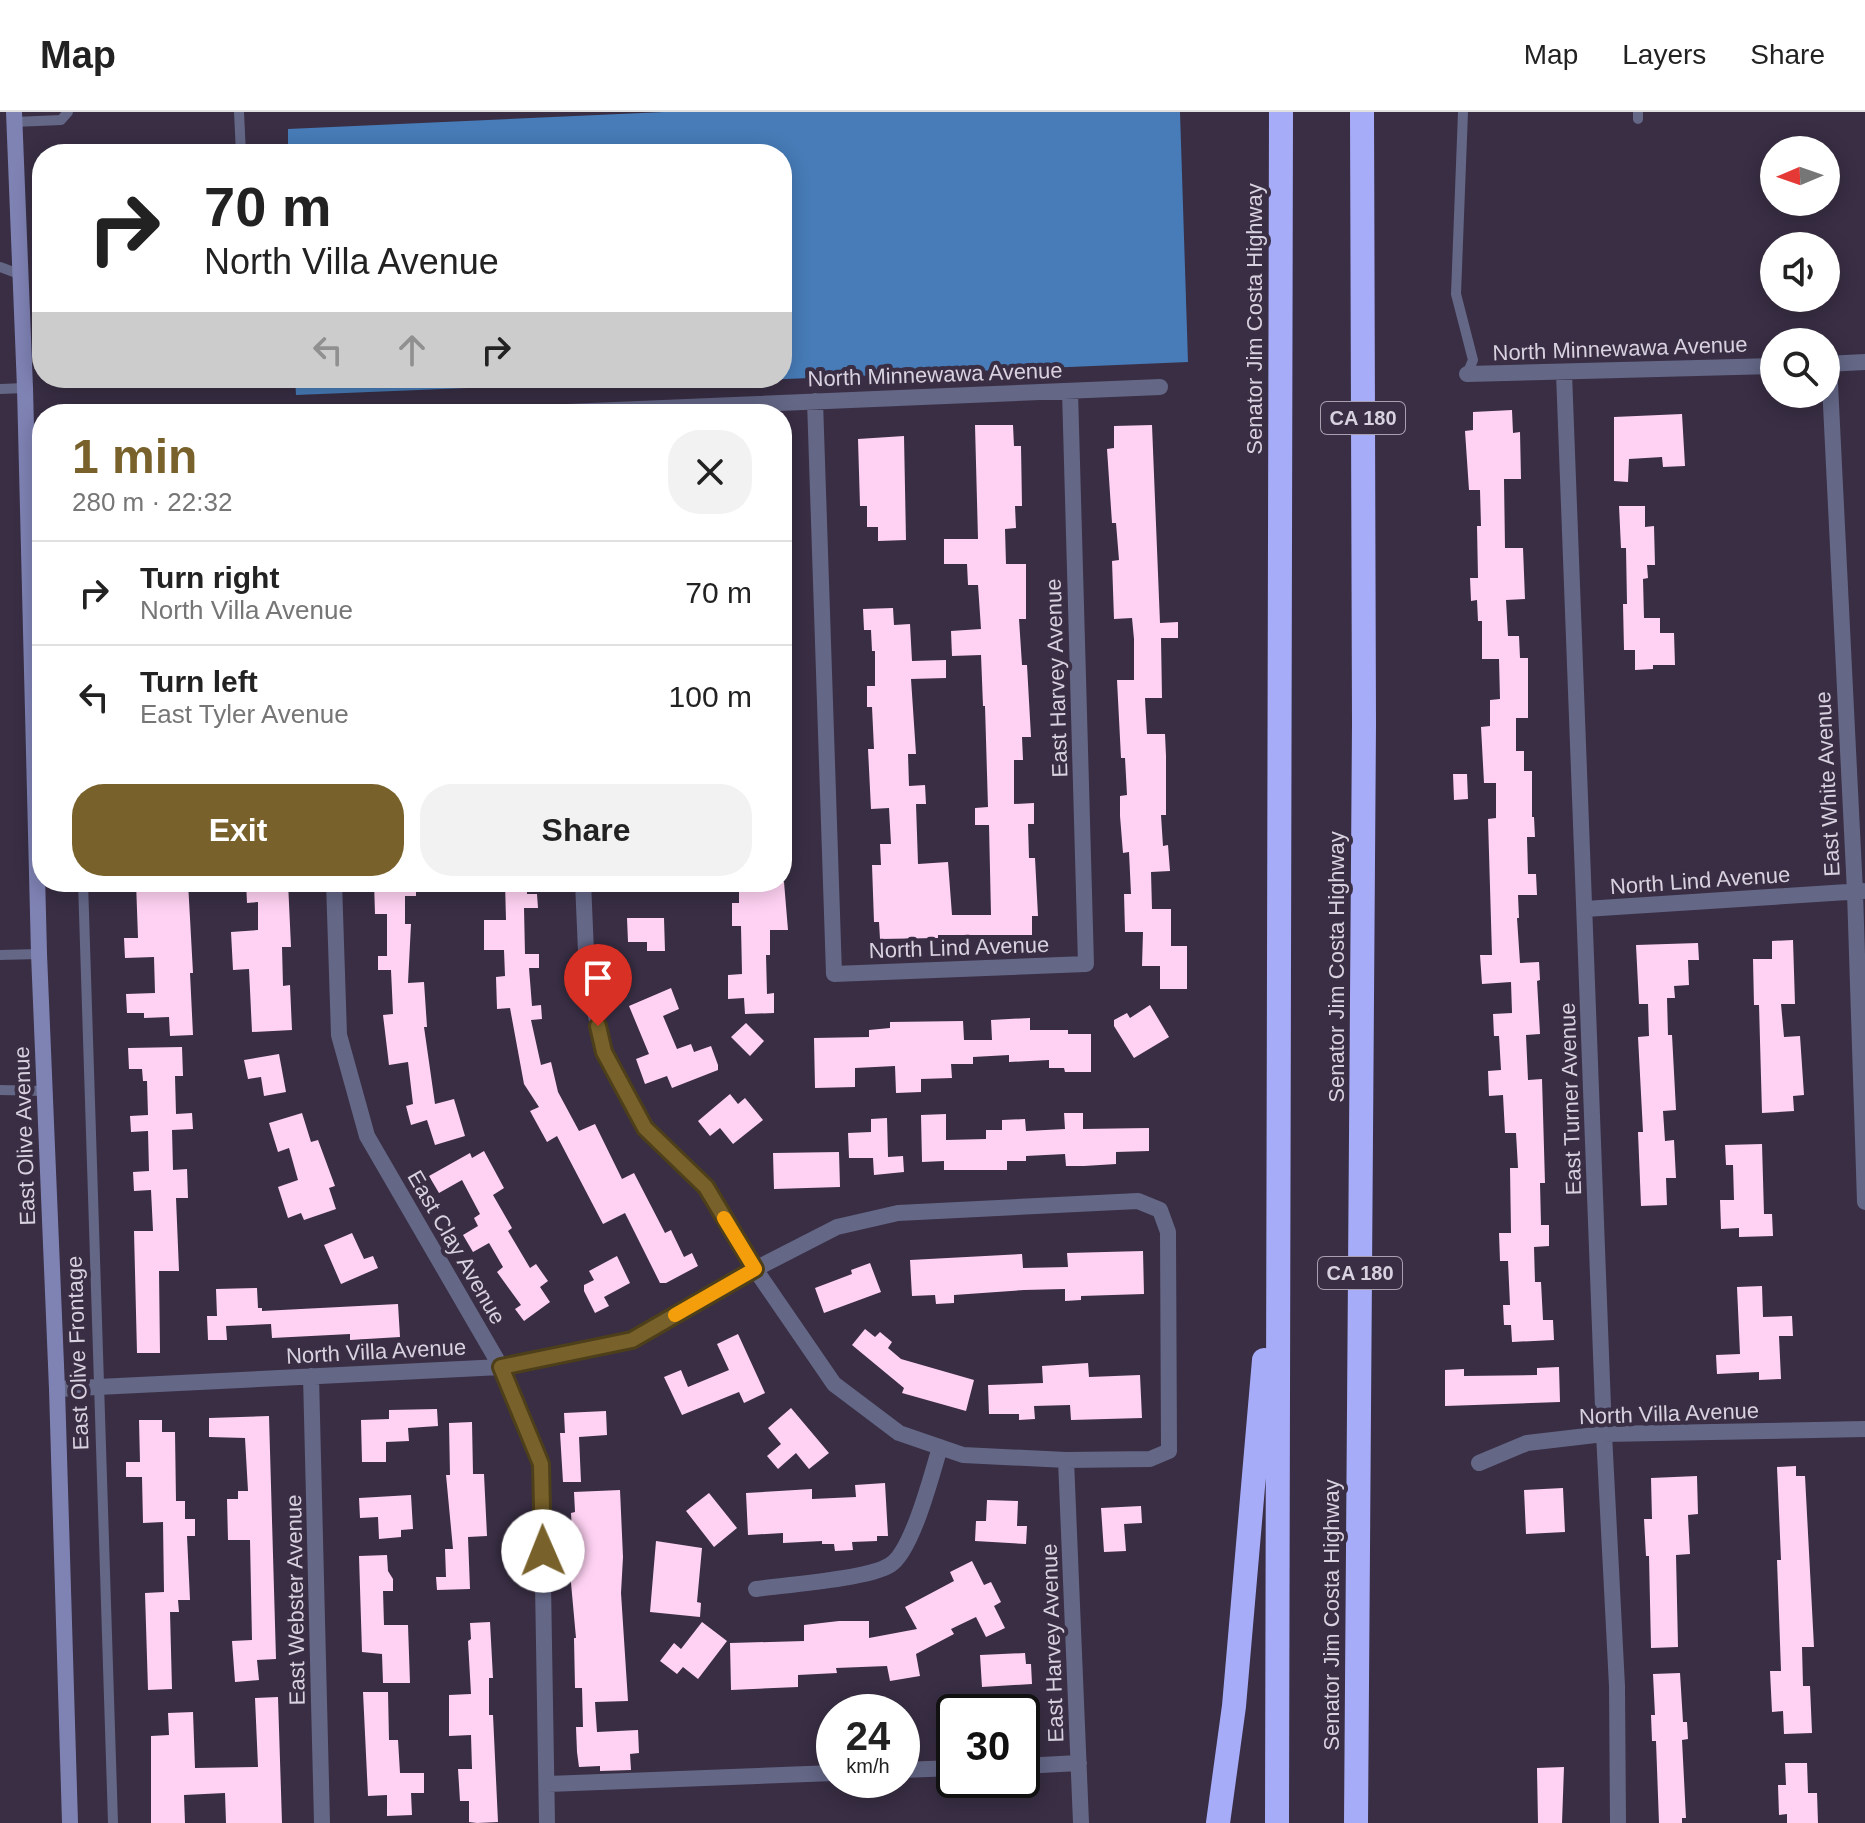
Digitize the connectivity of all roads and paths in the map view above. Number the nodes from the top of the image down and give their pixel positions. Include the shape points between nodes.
1 (68, 112) edge
2 (239, 112) edge
3 (1281, 112) edge
4 (1362, 112) edge
5 (1463, 112) edge
6 (11, 127) edge
7 (241, 144) edge
8 (0, 267) edge
9 (19, 274) junction
10 (1865, 362) edge
11 (1840, 363) edge
12 (1760, 366) edge
13 (1564, 373) junction
14 (1467, 374) joint
15 (1160, 387) dead end
16 (25, 388) junction
17 (0, 389) edge
18 (1070, 391) junction
19 (815, 401) junction
20 (752, 404) edge
21 (1831, 408) edge
22 (32, 425) edge
23 (1860, 891) edge
24 (38, 892) edge
25 (83, 892) edge
26 (334, 892) edge
27 (583, 892) edge
28 (1585, 909) junction
29 (39, 954) junction
30 (0, 955) edge
31 (1086, 964) joint
32 (0, 1090) edge
33 (44, 1091) junction
34 (1278, 1198) junction
35 (1865, 1202) edge
36 (755, 1269) junction
37 (501, 1367) junction
38 (311, 1376) junction
39 (99, 1387) junction
40 (57, 1389) junction
41 (1865, 1429) edge
42 (1604, 1434) junction
43 (940, 1447) junction
44 (1066, 1460) junction
45 (1479, 1463) dead end
46 (756, 1589) dead end
47 (1079, 1763) junction
48 (1040, 1765) edge
49 (816, 1774) edge
50 (548, 1784) junction
51 (70, 1823) edge
52 (113, 1823) edge
53 (322, 1823) edge
54 (547, 1823) edge
55 (1081, 1823) edge
56 (1218, 1823) edge
57 (1277, 1823) edge
58 (1356, 1823) edge
59 (1618, 1823) edge

1 - 6 lane via 61,120
2 - 7 lane
3 - 34 highway, Senator Jim Costa Highway
4 - 58 highway, Senator Jim Costa Highway / CA 180 via 1364,724
5 - 14 lane via 1456,294 1473,360
6 - 9 main road, East Olive Avenue
8 - 9 lane
9 - 16 main road, East Olive Avenue
10 - 11 street
12 - 13 street, North Minnewawa Avenue
13 - 14 street, North Minnewawa Avenue
13 - 28 street, East Turner Avenue
15 - 18 street, North Minnewawa Avenue
16 - 17 lane
16 - 22 main road, East Olive Avenue
18 - 19 street, North Minnewawa Avenue
18 - 31 street, East Harvey Avenue
19 - 20 street, North Minnewawa Avenue
19 - 31 street, North Lind Avenue via 834,974
21 - 23 street, East White Avenue
23 - 28 street, North Lind Avenue
23 - 35 street, East White Avenue
24 - 29 main road, East Olive Avenue
25 - 39 lane, East Olive Frontage
26 - 37 street, East Clay Avenue via 339,1035 367,1136
27 - 36 street via 587,975 604,1052 645,1128 706,1187
28 - 42 street, East Turner Avenue
29 - 30 lane
29 - 33 main road, East Olive Avenue
32 - 33 lane
33 - 40 main road, East Olive Avenue
34 - 56 highway via 1234,1706
34 - 57 highway, Senator Jim Costa Highway
36 - 37 street, North Villa Avenue via 632,1340
36 - 43 street via 834,1384 899,1433
36 - 44 street, North Villa Avenue via 837,1227 898,1213 1138,1201 1160,1210 1168,1232 1169,1451 1150,1459
37 - 38 street, North Villa Avenue
37 - 50 street, East Clay Avenue via 541,1464
38 - 39 street, North Villa Avenue
38 - 53 street, East Webster Avenue
39 - 40 street, North Villa Avenue
39 - 52 lane, East Olive Frontage
40 - 51 main road, East Olive Avenue
41 - 42 street, North Villa Avenue
42 - 45 street, North Villa Avenue via 1527,1443
42 - 59 street, East Turner Avenue
43 - 44 street via 963,1455
43 - 46 street via 914,1530 892,1565
44 - 47 street, East Harvey Avenue
47 - 48 street
47 - 55 street, East Harvey Avenue
49 - 50 street
50 - 54 street, East Clay Avenue

